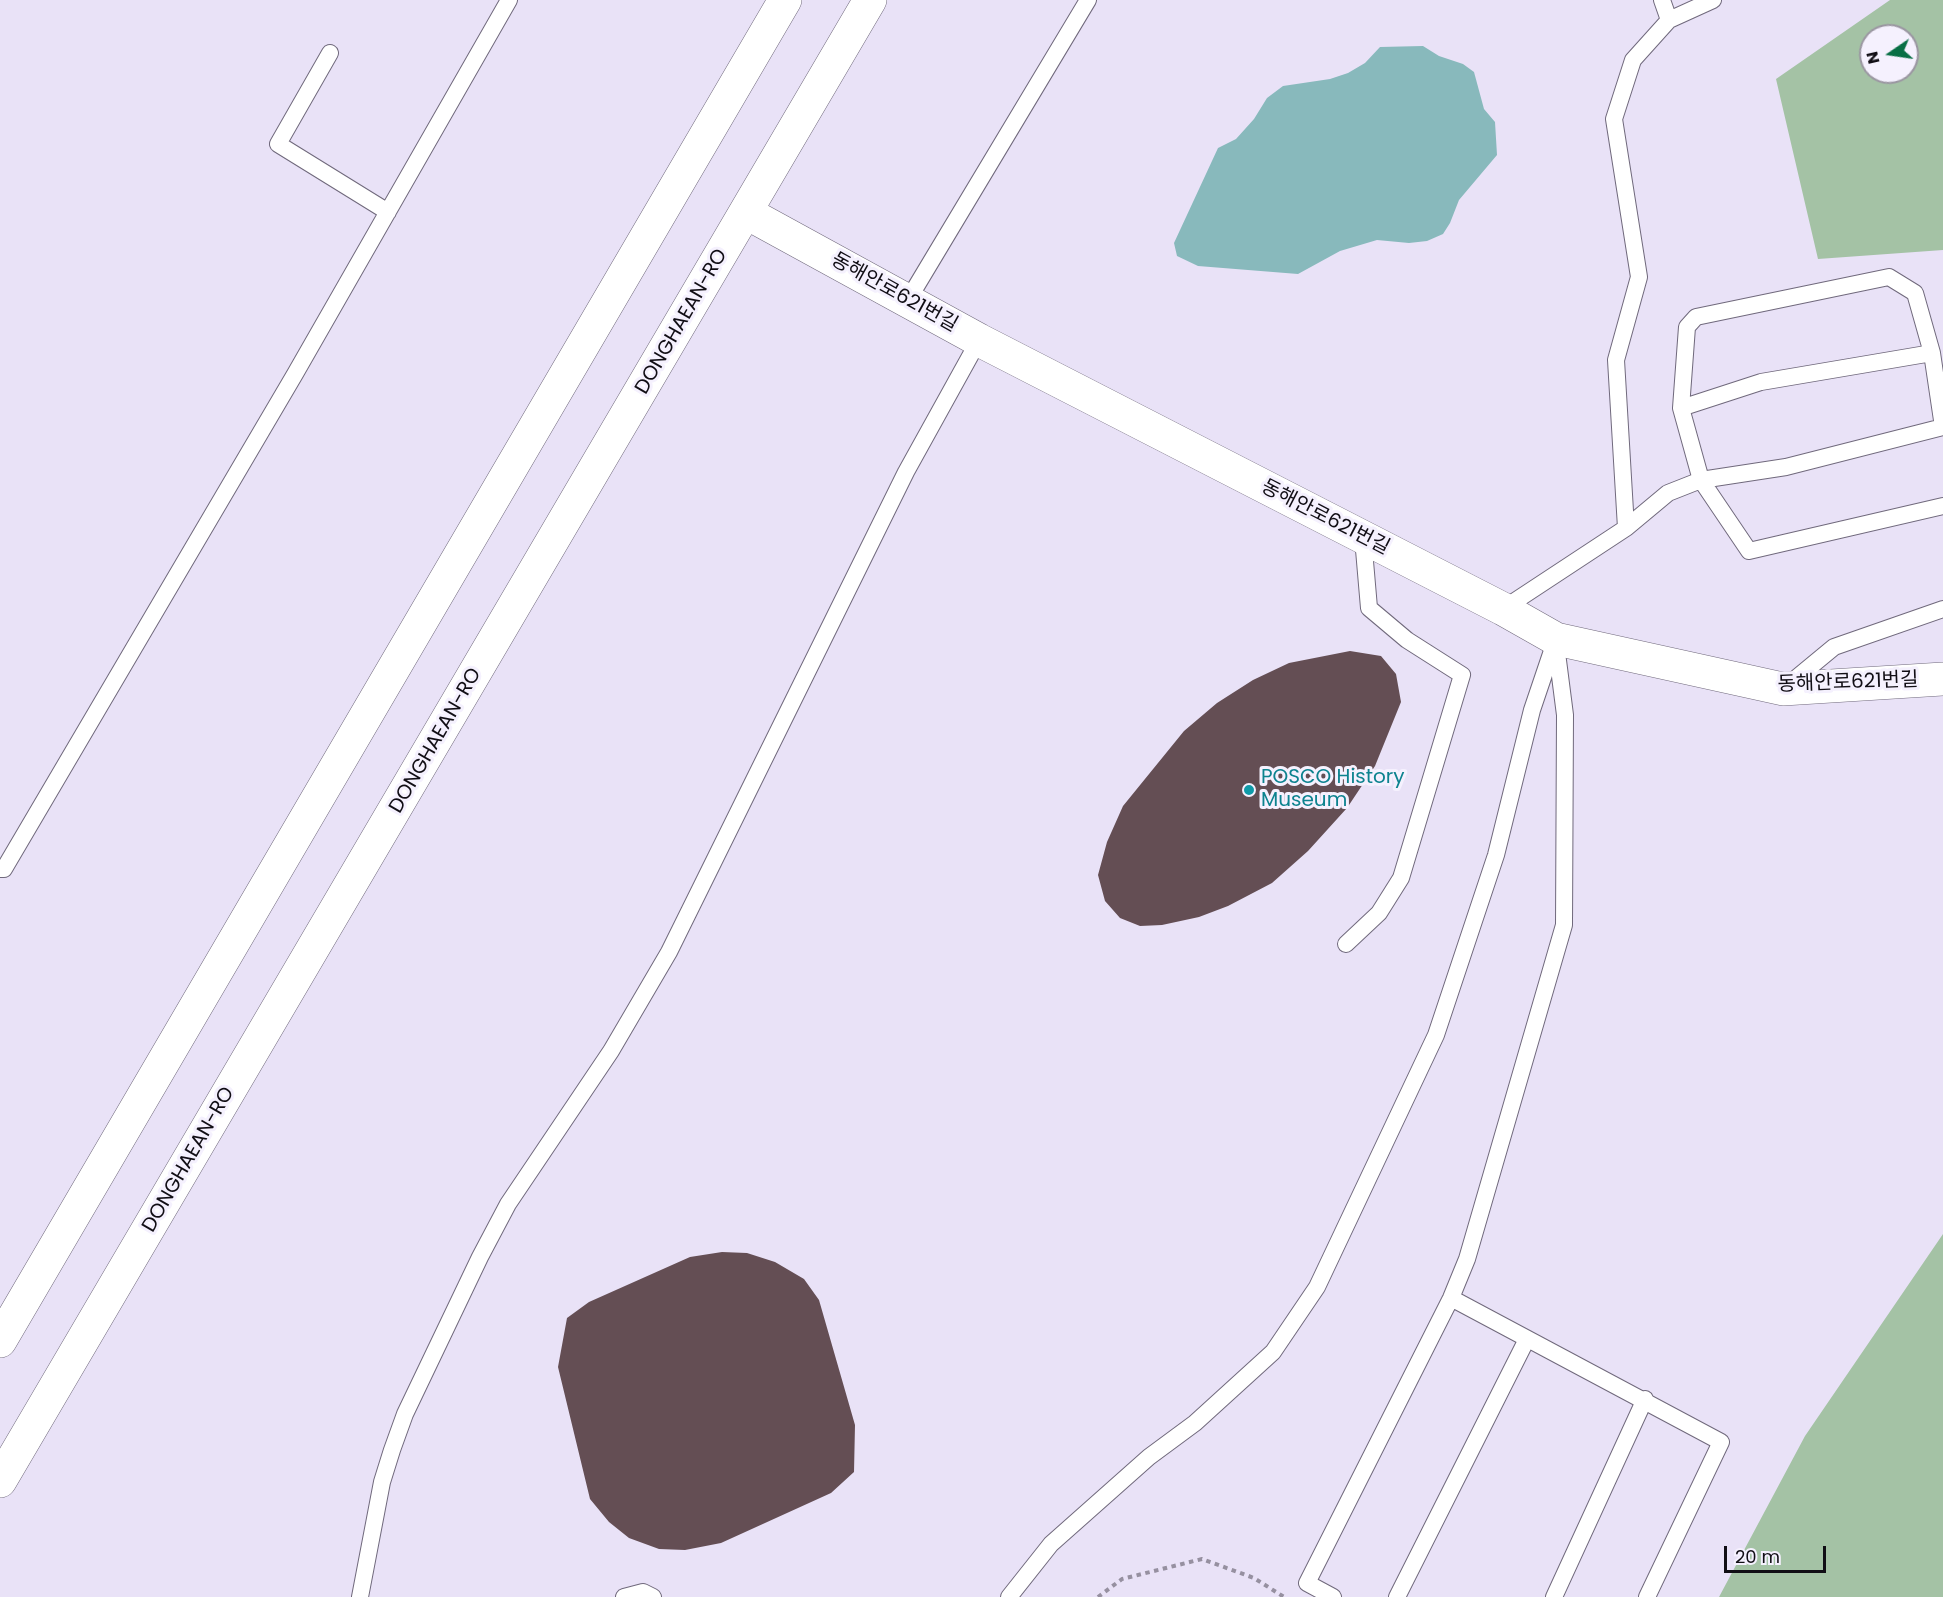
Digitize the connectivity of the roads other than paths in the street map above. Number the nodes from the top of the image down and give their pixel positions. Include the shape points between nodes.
1 (509, 0) edge
2 (786, 0) edge
3 (870, 0) edge
4 (1088, 0) edge
5 (1662, 0) edge
6 (1713, 0) edge
7 (1669, 20) junction
8 (330, 53) dead end
9 (388, 212) junction
10 (747, 213) junction
11 (908, 300) junction
12 (979, 340) junction
13 (1932, 353) junction
14 (1681, 408) junction
15 (1943, 427) edge
16 (1701, 480) junction
17 (1943, 506) edge
18 (1626, 528) junction
19 (1363, 538) junction
20 (1503, 609) junction
21 (1943, 609) edge
22 (1556, 639) junction
23 (1943, 679) edge
24 (1783, 689) junction
25 (0, 869) edge
26 (1346, 944) dead end
27 (1451, 1298) junction
28 (1527, 1339) junction
29 (0, 1341) edge
30 (1645, 1399) junction
31 (0, 1481) edge
32 (360, 1597) edge
33 (624, 1597) edge
34 (653, 1597) edge
35 (1009, 1597) edge
36 (1334, 1597) edge
37 (1397, 1597) edge
38 (1554, 1597) edge
39 (1647, 1597) edge

1 - 9 lane
2 - 29 main road
3 - 10 main road, DONGHAEAN-RO
4 - 11 lane
5 - 7 lane
6 - 7 lane
7 - 18 lane via 1633,60 1614,119 1639,277 1616,360
8 - 9 lane via 278,144
9 - 25 lane via 4,869
10 - 11 main road, 동해안로621번길
10 - 31 main road, DONGHAEAN-RO
11 - 12 main road, 동해안로621번길
12 - 19 main road, 동해안로621번길
12 - 32 lane via 906,472 669,952 611,1051 508,1204 480,1257 405,1414 392,1450
13 - 14 lane via 1761,382
13 - 14 lane via 1915,293 1889,277 1696,317 1687,327
13 - 15 lane
14 - 16 lane
15 - 16 lane via 1786,467
16 - 17 lane via 1749,551
16 - 18 lane via 1668,493
18 - 20 lane
19 - 20 main road, 동해안로621번길
19 - 26 lane via 1368,608 1407,640 1462,675 1401,878 1379,913
20 - 22 main road, 동해안로621번길
21 - 24 lane via 1834,646
22 - 24 main road, 동해안로621번길
22 - 27 lane via 1564,715 1564,925 1467,1259
22 - 35 lane via 1532,710 1496,855 1436,1035 1317,1287 1273,1352 1196,1423 1149,1457 1051,1544
23 - 24 main road, 동해안로621번길
27 - 28 lane
27 - 36 lane via 1307,1583
28 - 30 lane
28 - 37 lane
30 - 38 lane
30 - 39 lane via 1721,1442
33 - 34 lane via 643,1592

